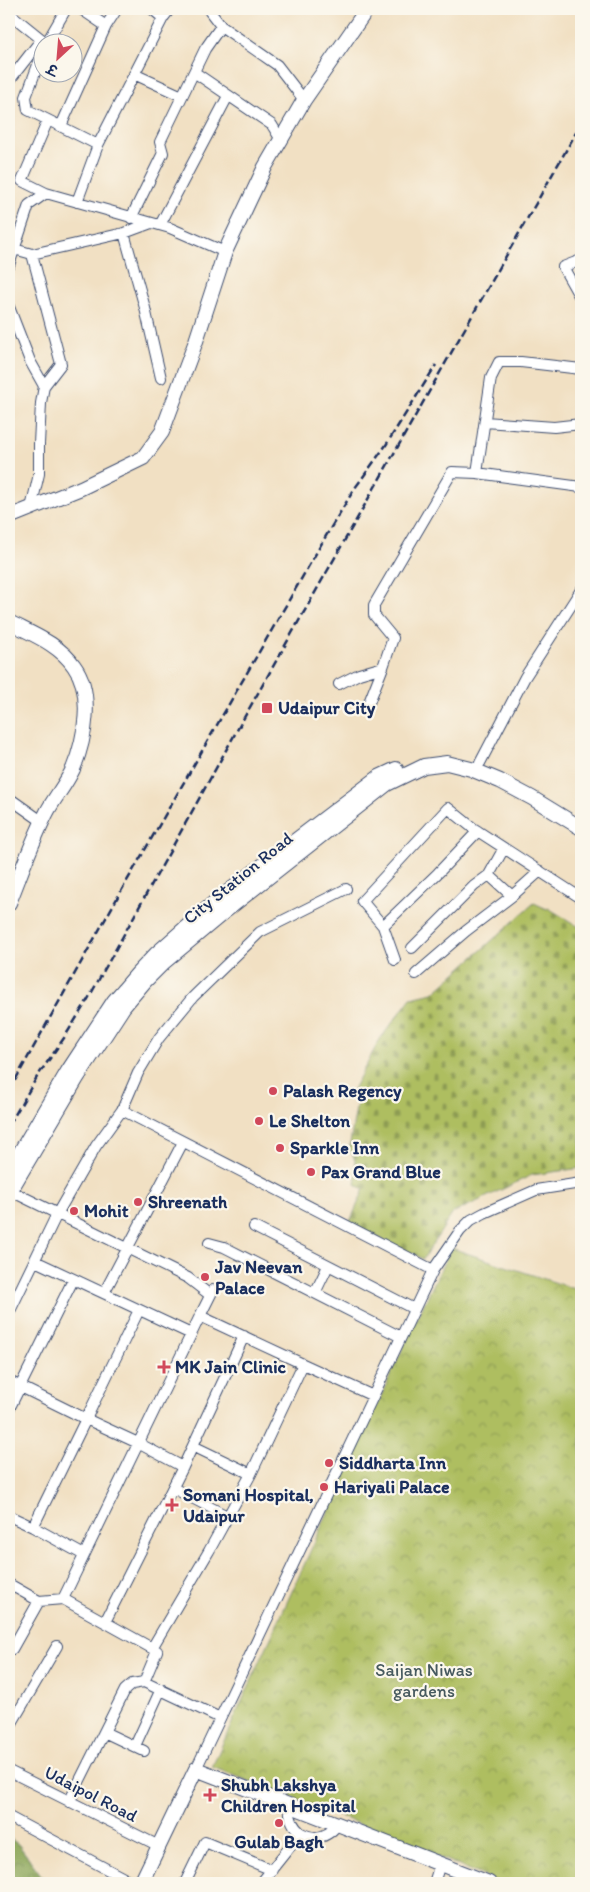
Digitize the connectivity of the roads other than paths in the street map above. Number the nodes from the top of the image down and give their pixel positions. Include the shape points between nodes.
1 (66, 9) edge
2 (81, 9) edge
3 (117, 9) edge
4 (152, 9) edge
5 (170, 9) edge
6 (208, 9) edge
7 (367, 9) edge
8 (9, 13) edge
9 (163, 18) junction
10 (106, 26) junction
11 (221, 26) junction
12 (32, 32) edge
13 (51, 32) edge
14 (32, 55) edge
15 (194, 72) junction
16 (134, 74) junction
17 (9, 81) edge
18 (32, 81) edge
19 (182, 96) junction
20 (228, 96) junction
21 (304, 100) junction
22 (48, 120) junction
23 (60, 126) junction
24 (281, 140) junction
25 (98, 145) junction
26 (46, 193) junction
27 (76, 202) junction
28 (131, 218) junction
29 (156, 224) junction
30 (124, 233) junction
31 (14, 249) junction
32 (225, 252) junction
33 (32, 254) junction
34 (581, 260) edge
35 (9, 265) edge
36 (581, 299) edge
37 (9, 307) edge
38 (581, 369) edge
39 (161, 378) dead end
40 (44, 386) junction
41 (485, 422) junction
42 (581, 424) edge
43 (477, 473) junction
44 (581, 487) edge
45 (30, 508) junction
46 (9, 517) edge
47 (581, 590) edge
48 (9, 622) edge
49 (383, 667) junction
50 (339, 684) dead end
51 (366, 710) dead end
52 (480, 763) junction
53 (9, 798) edge
54 (581, 821) edge
55 (43, 822) junction
56 (581, 828) edge
57 (478, 831) junction
58 (504, 848) junction
59 (540, 871) junction
60 (489, 875) junction
61 (346, 889) dead end
62 (512, 896) junction
63 (581, 898) edge
64 (9, 903) edge
65 (383, 926) junction
66 (412, 948) dead end
67 (395, 960) dead end
68 (416, 974) dead end
69 (122, 1110) junction
70 (183, 1142) junction
71 (9, 1171) edge
72 (581, 1184) edge
73 (9, 1192) edge
74 (57, 1214) junction
75 (254, 1227) dead end
76 (209, 1243) dead end
77 (127, 1249) junction
78 (34, 1261) junction
79 (328, 1266) junction
80 (433, 1270) junction
81 (73, 1280) junction
82 (104, 1293) junction
83 (315, 1293) junction
84 (414, 1309) junction
85 (139, 1310) junction
86 (9, 1313) edge
87 (200, 1316) junction
88 (191, 1334) junction
89 (244, 1336) junction
90 (401, 1337) junction
91 (303, 1364) junction
92 (9, 1381) edge
93 (20, 1386) junction
94 (373, 1396) junction
95 (9, 1409) edge
96 (86, 1419) junction
97 (138, 1443) junction
98 (193, 1446) junction
99 (183, 1467) junction
100 (251, 1474) junction
101 (173, 1488) junction
102 (9, 1516) edge
103 (227, 1516) junction
104 (33, 1527) junction
105 (84, 1555) junction
106 (9, 1584) edge
107 (63, 1599) junction
108 (39, 1601) junction
109 (105, 1622) junction
110 (57, 1646) dead end
111 (152, 1648) junction
112 (10, 1651) edge
113 (144, 1682) junction
114 (161, 1689) junction
115 (220, 1718) junction
116 (9, 1728) edge
117 (104, 1732) junction
118 (196, 1769) junction
119 (9, 1771) edge
120 (69, 1802) junction
121 (290, 1806) junction
122 (9, 1817) edge
123 (338, 1824) junction
124 (301, 1833) junction
125 (159, 1846) junction
126 (440, 1864) junction
127 (272, 1870) junction
128 (133, 1883) edge
129 (141, 1883) edge
130 (185, 1883) edge
131 (261, 1883) edge
132 (434, 1883) edge
133 (489, 1883) edge

1 - 13 street
2 - 10 street
3 - 10 street
4 - 9 street
5 - 9 street
6 - 11 street
7 - 21 main road
8 - 12 street
9 - 16 street
10 - 23 street
11 - 15 street
11 - 21 street via 277,65
14 - 17 street
15 - 19 street
15 - 20 street
16 - 19 street
16 - 25 street
18 - 22 street via 26,97 28,110
19 - 28 street via 160,142 163,153
20 - 24 street via 272,126
20 - 29 street
21 - 24 main road
22 - 23 street
22 - 26 street via 22,181
23 - 25 street
24 - 32 main road
25 - 27 street
26 - 27 street
26 - 31 street via 29,205
27 - 28 street
28 - 29 street
29 - 30 street
29 - 32 street
30 - 33 street
30 - 39 street
31 - 33 street
31 - 35 street
32 - 45 main road via 176,398 162,432 143,458
33 - 40 street via 60,364
34 - 36 street via 563,266
37 - 40 street via 30,361
38 - 41 street via 499,362 492,378
40 - 45 street via 39,474
41 - 42 street via 554,427
41 - 43 street
43 - 44 street
43 - 49 street via 452,472 374,605 374,615 392,638
45 - 46 main road
47 - 52 street via 525,677
48 - 55 main road via 53,645 68,658 80,674 86,696 75,763
49 - 50 street
49 - 51 street
52 - 54 main road, City Station Road via 536,791
52 - 71 main road, City Station Road via 448,755 422,758 379,777 216,902 156,954 114,1001
53 - 55 street
55 - 64 main road
56 - 73 main road, City Station Road via 500,781 447,763 424,766 387,784 224,912 145,980 77,1078
57 - 58 street
57 - 65 street
57 - 65 street via 448,808 362,901
58 - 59 street
58 - 60 street
59 - 62 street
59 - 63 street
60 - 62 street
60 - 66 street
61 - 69 street via 260,932 193,996 138,1073
62 - 68 street
65 - 67 street
69 - 70 street
69 - 74 street via 96,1146
70 - 77 street
70 - 80 street
72 - 80 street via 536,1190 471,1220
73 - 74 street
74 - 77 street
74 - 78 street
75 - 79 street
76 - 83 street via 224,1247
77 - 82 street
77 - 87 street via 212,1292
78 - 81 street
78 - 86 street
79 - 83 street
79 - 84 street
80 - 84 street
81 - 82 street
81 - 93 street
82 - 85 street
83 - 90 street
84 - 90 street
85 - 88 street
85 - 96 street
87 - 88 street
87 - 89 street
88 - 97 street
89 - 91 street
89 - 98 street
90 - 94 street
91 - 94 street
91 - 100 street
92 - 93 street
93 - 95 street
93 - 96 street
94 - 115 street
96 - 97 street
96 - 104 street
97 - 99 street
97 - 105 street
98 - 99 street
98 - 100 street
99 - 101 street
100 - 103 street
101 - 103 street
101 - 109 street
102 - 104 street
103 - 111 street
104 - 105 street
105 - 107 street
106 - 108 street
107 - 108 street
107 - 109 street
108 - 112 street
109 - 111 street
110 - 116 street
111 - 113 street via 157,1651
113 - 114 street
113 - 117 street via 132,1684 125,1690
114 - 115 street
114 - 117 street via 140,1748
115 - 118 street
117 - 120 street
118 - 121 main road
118 - 125 main road
119 - 120 street, Udaipol Road
120 - 125 street, Udaipol Road
121 - 123 main road
121 - 124 street via 292,1822
122 - 128 street
123 - 124 street via 320,1837
123 - 126 main road
124 - 127 street
125 - 129 main road
126 - 132 street
126 - 133 main road
127 - 130 street via 205,1842
127 - 131 street

